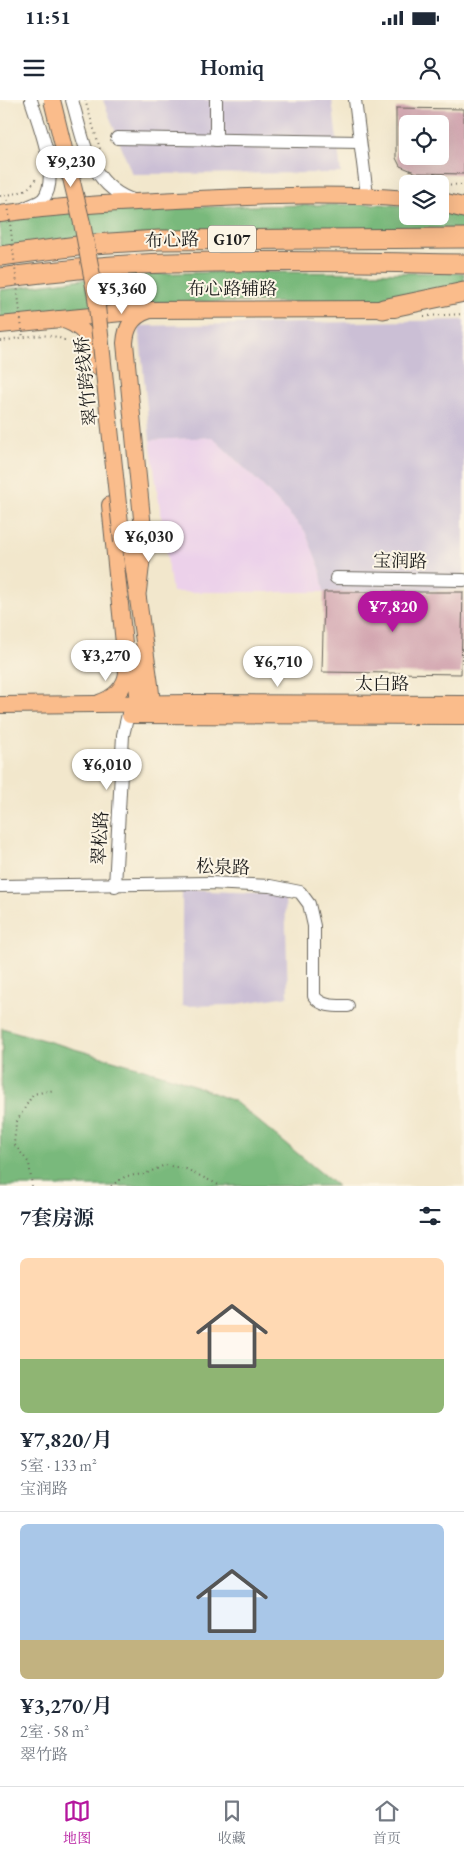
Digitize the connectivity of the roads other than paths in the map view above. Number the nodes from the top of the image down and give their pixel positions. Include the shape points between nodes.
1 (32, 100) edge
2 (52, 100) edge
3 (59, 100) edge
4 (72, 100) edge
5 (216, 100) edge
6 (355, 100) edge
7 (117, 138) dead end
8 (216, 140) junction
9 (360, 142) junction
10 (45, 145) junction
11 (86, 150) junction
12 (367, 195) junction
13 (399, 197) edge
14 (138, 202) junction
15 (449, 203) edge
16 (449, 204) edge
17 (464, 204) edge
18 (8, 207) edge
19 (464, 208) edge
20 (464, 238) edge
21 (0, 256) edge
22 (464, 264) edge
23 (0, 278) edge
24 (464, 292) edge
25 (464, 302) edge
26 (383, 309) junction
27 (152, 310) junction
28 (52, 319) junction
29 (0, 326) edge
30 (125, 343) junction
31 (96, 353) junction
32 (126, 542) junction
33 (116, 566) junction
34 (336, 578) dead end
35 (464, 580) edge
36 (138, 590) junction
37 (92, 704) junction
38 (464, 704) edge
39 (0, 705) edge
40 (139, 708) junction
41 (0, 716) edge
42 (464, 716) edge
43 (0, 886) edge
44 (116, 886) junction
45 (348, 1006) dead end

1 - 10 street
2 - 32 main road, 翠竹跨线桥, bridge via 95,291
3 - 32 main road, 翠竹跨线桥 via 100,273 110,340
4 - 11 street
5 - 8 street
6 - 9 street
7 - 8 street
8 - 9 street
9 - 12 street
10 - 11 street via 58,168 68,175 83,168 87,161
10 - 18 street via 48,188 42,200
11 - 14 street via 98,177 107,186
12 - 13 main road
12 - 14 main road
14 - 18 main road
15 - 17 main road
16 - 19 highway
20 - 21 highway, 布心路 / G107 via 159,240 84,245
22 - 23 highway, 布心路 / G107 via 360,261 169,263
24 - 26 highway
25 - 26 main road, 布心路辅路
26 - 27 main road, 布心路辅路
27 - 28 main road, 布心路辅路
27 - 30 main road via 132,320
28 - 29 main road, 布心路辅路
28 - 31 main road via 64,320 80,329
30 - 31 main road via 119,335 105,334 97,341
30 - 36 main road via 144,539
31 - 33 main road
32 - 33 main road
32 - 36 main road
32 - 40 main road
33 - 37 main road via 126,679 110,698
34 - 35 street, 宝润路
36 - 40 main road
37 - 39 main road, 太白路
37 - 40 main road, 太白路
38 - 40 main road, 太白路
40 - 41 main road, 太白路
40 - 42 main road, 太白路
40 - 44 street, 翠松路 via 123,735
43 - 44 street, 松泉路
44 - 45 street, 松泉路 via 209,883 270,886 300,892 309,904 314,926 314,996 318,1002

